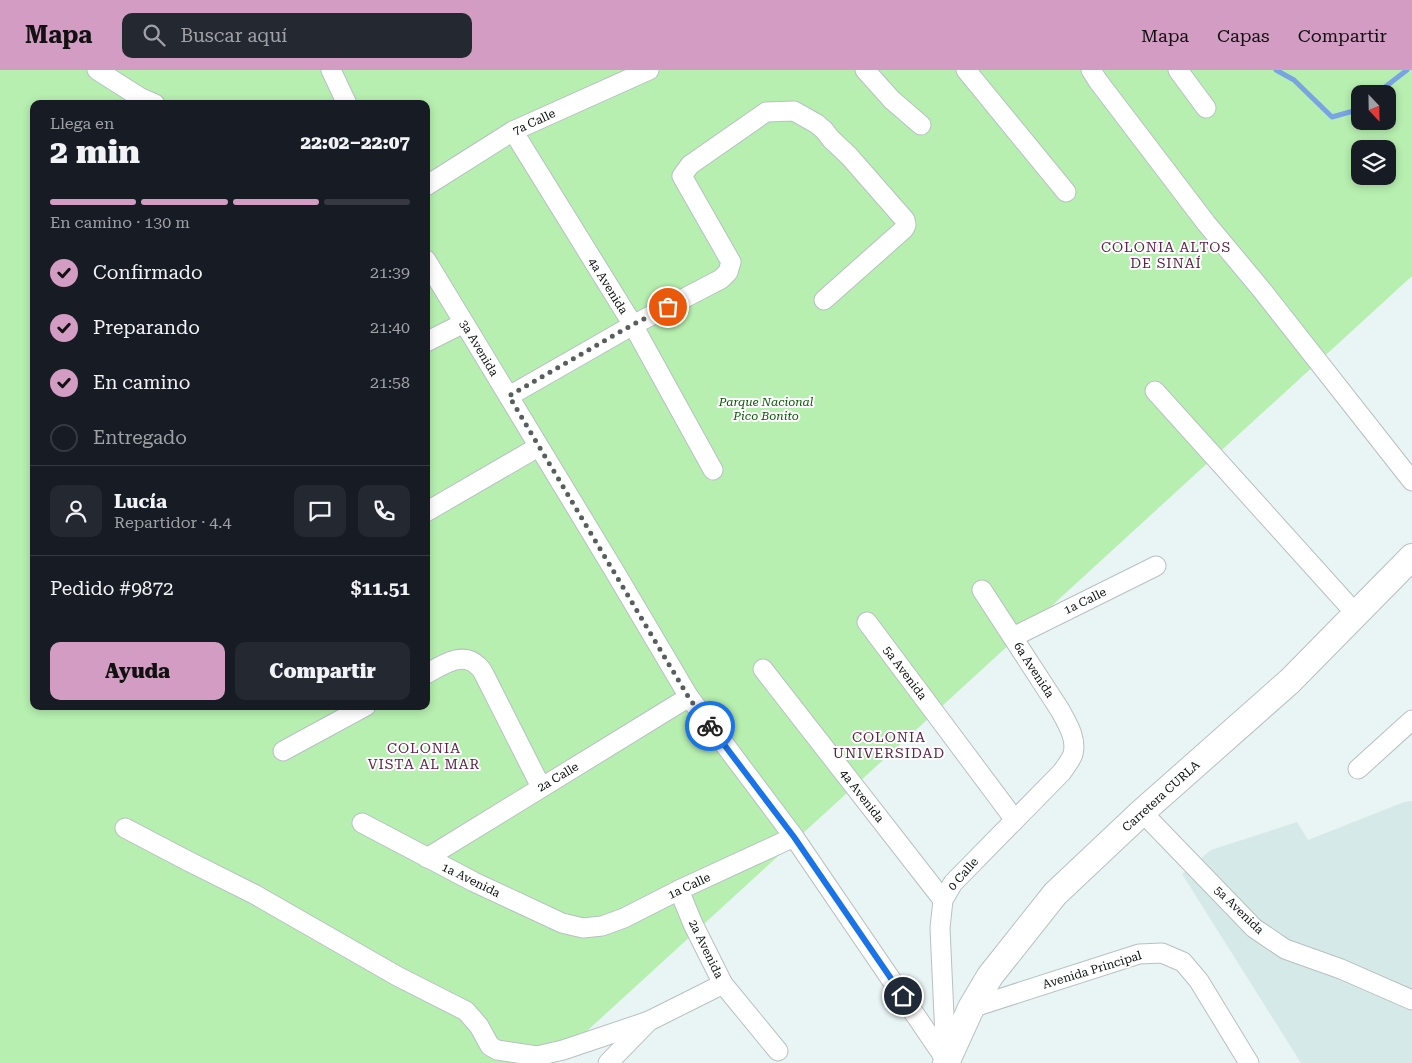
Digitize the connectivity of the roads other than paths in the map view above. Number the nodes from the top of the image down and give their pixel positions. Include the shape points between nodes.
1 (97, 70) edge
2 (331, 70) edge
3 (649, 70) edge
4 (864, 70) edge
5 (966, 70) edge
6 (1091, 70) edge
7 (1178, 70) edge
8 (146, 100) edge
9 (345, 100) edge
10 (1206, 108) dead end
11 (921, 125) dead end
12 (513, 131) junction
13 (430, 183) edge
14 (1066, 192) dead end
15 (430, 267) edge
16 (824, 300) dead end
17 (464, 323) junction
18 (632, 325) junction
19 (430, 340) edge
20 (1155, 391) dead end
21 (509, 396) junction
22 (538, 447) junction
23 (713, 470) dead end
24 (1412, 481) edge
25 (430, 510) edge
26 (1412, 557) edge
27 (1156, 566) dead end
28 (982, 590) dead end
29 (1356, 614) junction
30 (867, 622) dead end
31 (1013, 637) junction
32 (763, 668) dead end
33 (430, 672) edge
34 (689, 698) junction
35 (359, 710) edge
36 (1412, 720) edge
37 (283, 751) dead end
38 (1073, 755) joint
39 (1358, 769) dead end
40 (541, 787) junction
41 (1142, 812) junction
42 (1015, 820) junction
43 (362, 824) dead end
44 (126, 828) dead end
45 (794, 837) junction
46 (428, 858) junction
47 (679, 890) junction
48 (943, 900) junction
49 (583, 928) joint
50 (723, 984) junction
51 (1412, 1000) edge
52 (971, 1008) junction
53 (649, 1020) junction
54 (778, 1051) dead end
55 (946, 1061) edge
56 (608, 1063) edge
57 (1249, 1063) edge

1 - 8 street
2 - 9 street
3 - 12 street, 7a Calle
4 - 11 street
5 - 14 street
6 - 24 street via 1206,223
7 - 10 street
12 - 13 street, 7a Calle
12 - 18 street, 4a Avenida
15 - 17 street, 3a Avenida
16 - 18 street via 904,229 905,220 817,124 794,111 766,112 690,165 682,176 731,262 728,272 721,279
17 - 19 street
17 - 21 street, 3a Avenida
18 - 21 street
18 - 23 street, 4a Avenida
20 - 29 street
21 - 22 street, 3a Avenida
22 - 25 street
22 - 34 street, 3a Avenida
26 - 29 main road, Carretera CURLA
27 - 31 street, 1a Calle
28 - 31 street, 6a Avenida
29 - 41 main road, Carretera CURLA via 1290,681
30 - 42 street, 5a Avenida
31 - 38 street, 6a Avenida via 1070,729
32 - 48 street, 4a Avenida
33 - 40 street via 453,660 469,660 478,665
34 - 40 street, 2a Calle
34 - 45 street, 3a Avenida
35 - 37 street
36 - 39 street
38 - 42 street, 0 Calle via 1062,772
40 - 46 street, 2a Calle
41 - 51 street, 5a Avenida via 1254,928 1285,949
41 - 52 main road, Carretera CURLA via 1055,894 990,976
42 - 48 street, 0 Calle via 953,883
43 - 46 street, 1a Avenida
44 - 53 street via 254,894 397,976 466,1011 490,1046 497,1050 537,1056
45 - 47 street, 1a Calle
45 - 55 street, 3a Avenida
46 - 49 street, 1a Avenida via 544,914
47 - 49 street, 1a Calle via 624,918 602,926
47 - 50 street, 2a Avenida
48 - 55 street, 0 Calle via 940,928
50 - 53 street
50 - 54 street, 2a Avenida
52 - 55 main road, Carretera CURLA
52 - 57 street, Avenida Principal via 1139,954 1162,953 1183,962 1199,981
53 - 56 street

